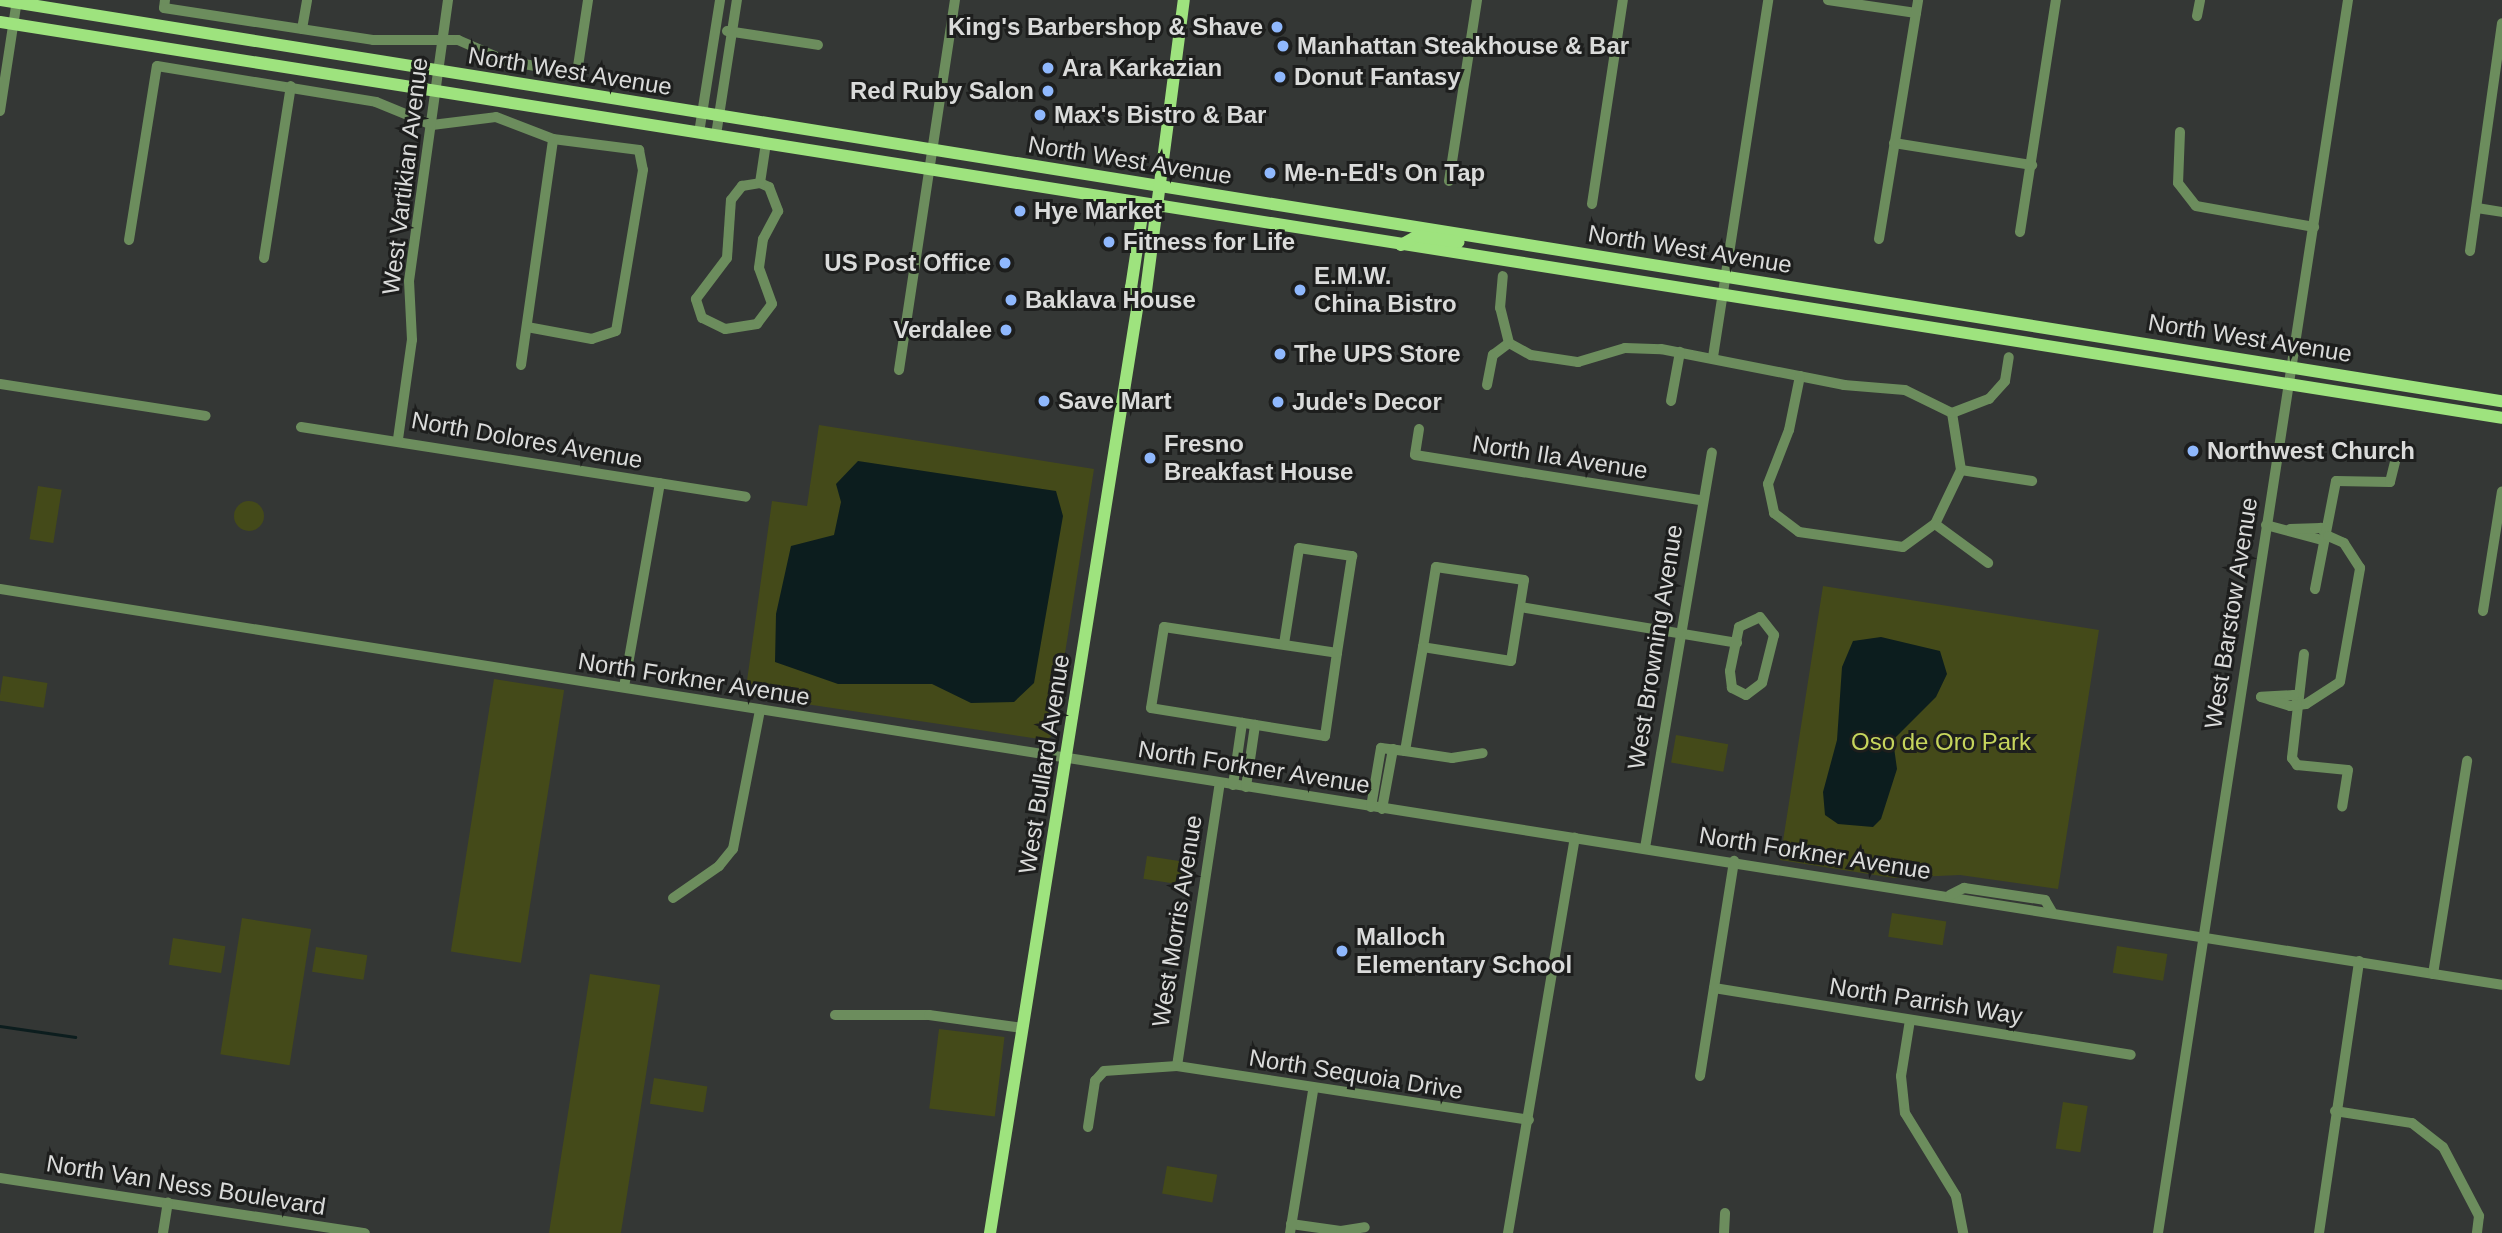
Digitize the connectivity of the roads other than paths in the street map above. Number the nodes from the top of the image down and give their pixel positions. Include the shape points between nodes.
1 (307, 0) edge
2 (448, 0) edge
3 (588, 0) edge
4 (720, 0) edge
5 (737, 0) edge
6 (955, 0) edge
7 (1184, 0) edge
8 (1477, 0) edge
9 (1623, 0) edge
10 (1768, 0) edge
11 (1828, 0) edge
12 (1918, 0) edge
13 (2056, 0) edge
14 (2200, 0) edge
15 (2348, 0) edge
16 (0, 1) edge
17 (16, 1) edge
18 (165, 4) edge
19 (1916, 13) junction
20 (2197, 16) dead end
21 (7, 23) edge
22 (2502, 23) edge
23 (302, 29) junction
24 (715, 30) junction
25 (732, 32) junction
26 (442, 38) junction
27 (818, 45) dead end
28 (438, 71) junction
29 (291, 86) junction
30 (437, 91) junction
31 (0, 111) edge
32 (702, 114) junction
33 (718, 117) junction
34 (432, 125) junction
35 (2180, 132) dead end
36 (699, 133) junction
37 (716, 135) junction
38 (553, 139) junction
39 (766, 143) junction
40 (1895, 144) junction
41 (934, 149) junction
42 (2032, 165) junction
43 (930, 169) junction
44 (1449, 181) dead end
45 (760, 183) junction
46 (1157, 186) junction
47 (1592, 204) dead end
48 (1153, 205) junction
49 (2477, 208) junction
50 (2502, 212) edge
51 (2314, 227) junction
52 (2020, 232) dead end
53 (1879, 239) dead end
54 (129, 240) dead end
55 (1401, 245) junction
56 (2470, 251) dead end
57 (1574, 252) junction
58 (264, 258) dead end
59 (1723, 275) junction
60 (1503, 276) dead end
61 (1720, 294) junction
62 (527, 327) junction
63 (1509, 343) junction
64 (1680, 352) junction
65 (1713, 357) junction
66 (2008, 357) dead end
67 (521, 365) dead end
68 (2291, 365) junction
69 (899, 370) dead end
70 (1800, 376) junction
71 (2288, 383) junction
72 (0, 384) edge
73 (1487, 385) dead end
74 (1671, 401) dead end
75 (2502, 401) edge
76 (1952, 413) junction
77 (206, 416) dead end
78 (2502, 418) edge
79 (301, 427) dead end
80 (1419, 429) dead end
81 (398, 439) junction
82 (2398, 449) dead end
83 (1712, 453) dead end
84 (1961, 470) junction
85 (2032, 481) dead end
86 (660, 483) junction
87 (2502, 491) edge
88 (746, 497) dead end
89 (1699, 500) junction
90 (1935, 524) junction
91 (2266, 525) junction
92 (2328, 536) junction
93 (1988, 563) dead end
94 (0, 589) edge
95 (2315, 589) dead end
96 (1520, 607) junction
97 (2483, 611) dead end
98 (1678, 634) junction
99 (1737, 643) junction
100 (1284, 644) junction
101 (1423, 647) junction
102 (1337, 653) junction
103 (2304, 654) dead end
104 (624, 687) junction
105 (2240, 694) junction
106 (2300, 704) junction
107 (760, 710) junction
108 (1242, 723) junction
109 (1255, 725) junction
110 (1393, 749) junction
111 (1483, 753) dead end
112 (1065, 759) junction
113 (2467, 761) dead end
114 (1220, 783) junction
115 (1233, 785) junction
116 (1246, 787) junction
117 (2342, 807) dead end
118 (1377, 808) junction
119 (1574, 838) junction
120 (1645, 848) junction
121 (1734, 861) junction
122 (673, 898) dead end
123 (2203, 934) junction
124 (2359, 961) junction
125 (2433, 974) junction
126 (2502, 985) edge
127 (1714, 988) junction
128 (835, 1014) dead end
129 (1910, 1020) junction
130 (1023, 1028) junction
131 (2131, 1055) dead end
132 (1177, 1066) junction
133 (1700, 1076) dead end
134 (1313, 1091) junction
135 (2335, 1111) junction
136 (1529, 1121) junction
137 (1088, 1127) dead end
138 (0, 1178) edge
139 (168, 1202) junction
140 (1725, 1213) dead end
141 (1366, 1227) dead end
142 (1290, 1229) edge
143 (163, 1233) edge
144 (365, 1233) edge
145 (990, 1233) edge
146 (1508, 1233) edge
147 (1724, 1233) edge
148 (1963, 1233) edge
149 (2158, 1233) edge
150 (2319, 1233) edge
151 (2477, 1233) edge

1 - 23 street
2 - 26 street, West Vartikian Avenue
3 - 26 street via 577,73 506,61
4 - 24 street
5 - 25 street
6 - 41 street
7 - 46 main road, West Bullard Avenue
8 - 44 street
9 - 47 street
10 - 59 street
11 - 19 street
12 - 19 street
13 - 42 street
14 - 20 street
15 - 51 street, West Barstow Avenue
16 - 17 main road, North West Avenue
17 - 21 street
17 - 28 main road, North West Avenue
18 - 23 street
19 - 40 street
21 - 30 main road, North West Avenue
21 - 31 street
22 - 49 street
23 - 26 street via 373,40
24 - 25 street
24 - 32 street
25 - 27 street
25 - 33 street
26 - 28 street, West Vartikian Avenue
28 - 30 street, West Vartikian Avenue
28 - 32 main road, North West Avenue
29 - 34 street via 376,102
29 - 54 street via 157,66
29 - 58 street
30 - 34 street, West Vartikian Avenue
30 - 36 main road, North West Avenue
32 - 33 main road, North West Avenue
32 - 36 street
33 - 37 street
33 - 41 main road, North West Avenue
34 - 38 street via 496,117
34 - 81 street, West Vartikian Avenue via 409,281 412,340
35 - 51 street via 2178,183 2196,206
36 - 37 main road, North West Avenue
37 - 39 main road, North West Avenue
38 - 62 street
38 - 62 street via 639,150 643,170 616,331 593,338
39 - 43 main road, North West Avenue
39 - 45 street
40 - 42 street
40 - 53 street
41 - 43 street
41 - 46 main road, North West Avenue
42 - 52 street
43 - 48 main road, North West Avenue
43 - 69 street
45 - 45 street via 742,186 731,200 727,258 696,299 702,318 725,329 757,324 772,304 759,268 764,239 778,211 776,197
46 - 48 main road, West Bullard Avenue
46 - 57 main road, North West Avenue
48 - 55 main road, North West Avenue
48 - 112 main road, West Bullard Avenue via 1142,215 1131,288 1138,303
49 - 50 street
49 - 56 street
51 - 68 street, West Barstow Avenue
55 - 57 main road via 1417,236
55 - 61 main road, North West Avenue
57 - 59 main road, North West Avenue
59 - 61 street
59 - 68 main road, North West Avenue
60 - 63 street via 1500,308
61 - 65 street
61 - 71 main road, North West Avenue
62 - 67 street
63 - 64 street via 1531,355 1578,362 1625,348
63 - 73 street via 1493,355
64 - 65 street
64 - 74 street
65 - 70 street
66 - 76 street via 2005,381 1989,399
68 - 71 street, West Barstow Avenue
68 - 75 main road, North West Avenue
70 - 76 street via 1905,390
70 - 90 street via 1768,484 1774,513 1799,532 1903,547
71 - 78 main road, North West Avenue
71 - 91 street, West Barstow Avenue
72 - 77 street
76 - 84 street
79 - 81 street, North Dolores Avenue
80 - 89 street, North Ila Avenue via 1415,455
81 - 86 street, North Dolores Avenue
82 - 92 street via 2390,482 2337,479
83 - 89 street, West Browning Avenue
84 - 85 street
84 - 90 street
86 - 88 street, North Dolores Avenue
86 - 104 street
87 - 97 street
89 - 98 street, West Browning Avenue
90 - 93 street
91 - 92 street
91 - 105 street, West Barstow Avenue
92 - 95 street
92 - 106 street via 2344,543 2360,568 2347,663 2333,693
94 - 104 street, North Forkner Avenue
96 - 98 street
96 - 101 street via 1511,661
96 - 101 street via 1524,580 1436,567
98 - 99 street
98 - 120 street, West Browning Avenue
99 - 99 street via 1746,619 1773,626 1762,682 1752,694 1737,692 1729,682
100 - 102 street
100 - 102 street via 1298,548 1352,556
100 - 108 street via 1164,627 1151,708
101 - 110 street
102 - 109 street via 1325,736
103 - 106 street
104 - 107 street, North Forkner Avenue
105 - 106 street via 2261,697 2281,693
105 - 123 street, West Barstow Avenue
106 - 117 street via 2294,763 2346,768
107 - 112 street, North Forkner Avenue
107 - 122 street via 733,849 719,866
108 - 109 street
108 - 115 street
109 - 116 street
110 - 111 street via 1452,758
110 - 118 street
112 - 114 street, North Forkner Avenue
112 - 130 main road, West Bullard Avenue
113 - 125 street
114 - 115 street, North Forkner Avenue
114 - 132 street, West Morris Avenue
115 - 116 street, North Forkner Avenue
116 - 118 street, North Forkner Avenue
118 - 119 street, North Forkner Avenue
119 - 120 street, North Forkner Avenue
119 - 136 street
120 - 121 street, North Forkner Avenue
121 - 123 street, North Forkner Avenue
121 - 127 street
123 - 124 street, North Forkner Avenue
123 - 149 street, West Barstow Avenue
124 - 125 street, North Forkner Avenue
124 - 135 street
125 - 126 street, North Forkner Avenue
127 - 129 street, North Parrish Way
127 - 133 street
128 - 130 street via 929,1015
129 - 131 street, North Parrish Way
129 - 148 street via 1901,1076 1905,1113 1956,1196
130 - 145 main road, West Bullard Avenue
132 - 134 street, North Sequoia Drive
132 - 137 street, North Sequoia Drive via 1104,1071 1095,1081
134 - 136 street, North Sequoia Drive
134 - 142 street
135 - 150 street
135 - 151 street via 2412,1123 2443,1147 2479,1216
136 - 146 street
138 - 139 street, North Van Ness Boulevard
139 - 143 street
139 - 144 street, North Van Ness Boulevard
140 - 147 street
141 - 142 street

